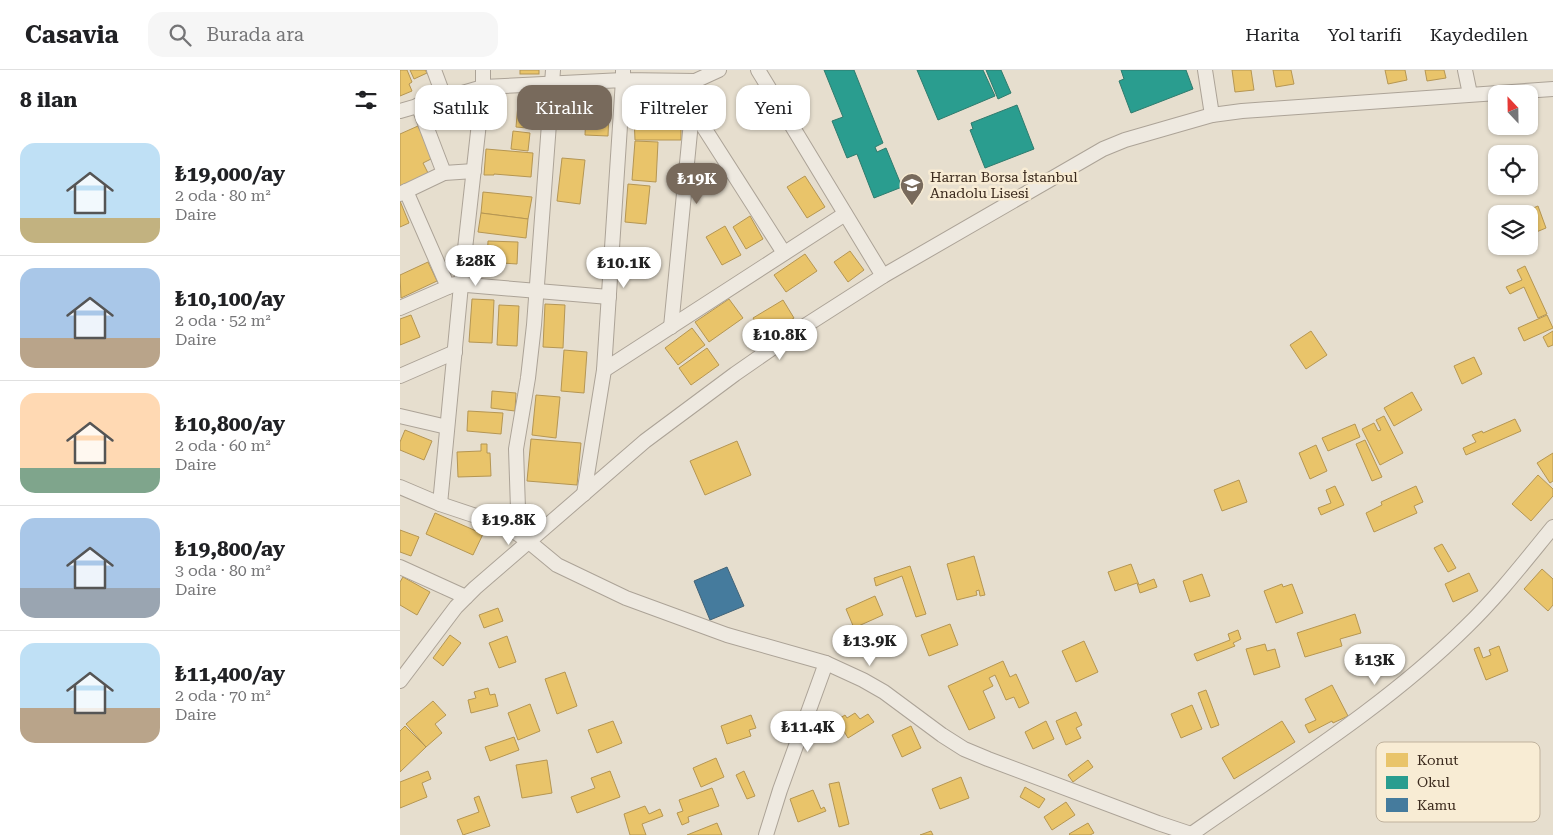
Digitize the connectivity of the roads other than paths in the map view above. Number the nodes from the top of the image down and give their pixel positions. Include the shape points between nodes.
1 (434, 70) edge
2 (483, 70) edge
3 (719, 70) edge
4 (758, 70) edge
5 (1205, 70) edge
6 (1466, 70) edge
7 (623, 75) edge
8 (553, 76) edge
9 (695, 81) junction
10 (440, 85) edge
11 (483, 85) edge
12 (496, 85) edge
13 (695, 85) edge
14 (1553, 89) edge
15 (1470, 94) junction
16 (415, 106) edge
17 (400, 111) edge
18 (1212, 115) junction
19 (428, 130) edge
20 (478, 130) edge
21 (690, 130) edge
22 (705, 130) edge
23 (474, 171) junction
24 (444, 173) junction
25 (403, 193) edge
26 (845, 214) junction
27 (784, 253) junction
28 (882, 276) junction
29 (455, 286) junction
30 (536, 290) junction
31 (609, 297) junction
32 (400, 308) edge
33 (671, 327) junction
34 (455, 352) junction
35 (604, 370) junction
36 (400, 376) edge
37 (400, 416) edge
38 (447, 427) junction
39 (400, 487) edge
40 (584, 494) junction
41 (440, 504) junction
42 (518, 509) junction
43 (506, 526) junction
44 (1553, 527) edge
45 (528, 541) junction
46 (400, 567) edge
47 (466, 597) junction
48 (826, 664) junction
49 (400, 681) edge
50 (766, 835) edge
51 (1191, 835) edge

1 - 10 street
2 - 11 street
3 - 9 street
4 - 26 street
5 - 18 street
6 - 15 street
7 - 8 street
7 - 9 street
7 - 31 street
8 - 12 street
8 - 30 street
9 - 13 street
14 - 15 street
15 - 18 street
16 - 17 street
18 - 28 street via 1103,150
19 - 24 street
20 - 23 street
21 - 33 street
22 - 27 street
23 - 24 street
23 - 29 street
24 - 25 street
25 - 29 street
26 - 27 street
26 - 28 street
27 - 33 street
28 - 40 street via 735,374 644,441
29 - 30 street
29 - 32 street
29 - 34 street
30 - 31 street
30 - 42 street via 528,378 516,449
31 - 35 street
33 - 35 street
34 - 36 street
34 - 38 street
35 - 40 street
37 - 38 street
38 - 41 street
39 - 41 street
40 - 45 street
41 - 43 street
42 - 43 street
42 - 45 street
43 - 45 street
44 - 51 street via 1480,614 1445,647 1309,753
45 - 47 street
45 - 48 street via 557,566 626,598 727,634
46 - 47 street
47 - 49 street
48 - 50 street
48 - 51 street via 884,692 942,736 972,752 1015,771

